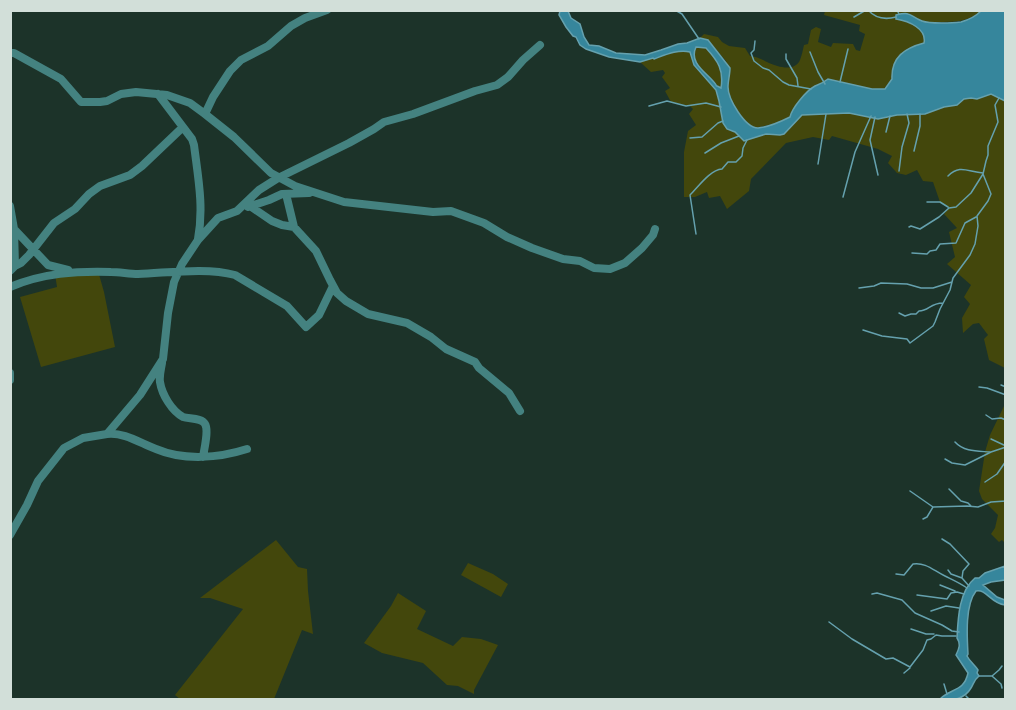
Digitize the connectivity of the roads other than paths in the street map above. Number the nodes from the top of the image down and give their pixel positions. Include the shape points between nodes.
1 (327, 10) edge
2 (540, 45) dead end
3 (10, 52) edge
4 (158, 94) junction
5 (205, 114) junction
6 (183, 127) junction
7 (278, 178) junction
8 (317, 192) junction
9 (286, 194) junction
10 (10, 206) edge
11 (250, 206) junction
12 (237, 211) junction
13 (294, 226) junction
14 (14, 229) junction
15 (655, 230) dead end
16 (198, 240) junction
17 (33, 249) junction
18 (13, 268) edge
19 (82, 272) junction
20 (178, 272) junction
21 (333, 286) junction
22 (10, 287) edge
23 (163, 359) junction
24 (10, 373) edge
25 (10, 380) edge
26 (520, 411) dead end
27 (107, 434) junction
28 (248, 449) dead end
29 (203, 457) junction
30 (10, 535) edge

1 - 5 street via 291,26 268,46 241,60 230,71
2 - 7 street via 497,85 384,122
3 - 4 street via 61,80 81,102 100,102 136,92
4 - 5 street via 190,103
4 - 6 street
5 - 7 street
6 - 16 street via 194,145 201,198
6 - 17 street via 130,175 100,186 74,211 54,223
7 - 8 street
7 - 12 street
8 - 9 street
8 - 15 street via 344,202 451,211 484,222 532,249 594,268 610,269 625,263
9 - 11 street
9 - 13 street
10 - 14 street
11 - 12 street
11 - 13 street via 272,221
12 - 16 street via 218,218
13 - 21 street via 316,251
14 - 17 street
14 - 18 street
16 - 20 street
17 - 18 street
17 - 19 street via 48,265
19 - 20 street
19 - 22 street via 29,279
20 - 21 street via 236,275 287,306 306,327 319,315
20 - 23 street
21 - 26 street via 346,301 368,314 407,323 446,349 475,362 509,393
23 - 27 street
23 - 29 street via 160,382 169,403 183,416 206,424
24 - 25 street
27 - 29 street via 131,438 162,451
27 - 30 street via 83,438 64,448 38,481
28 - 29 street

